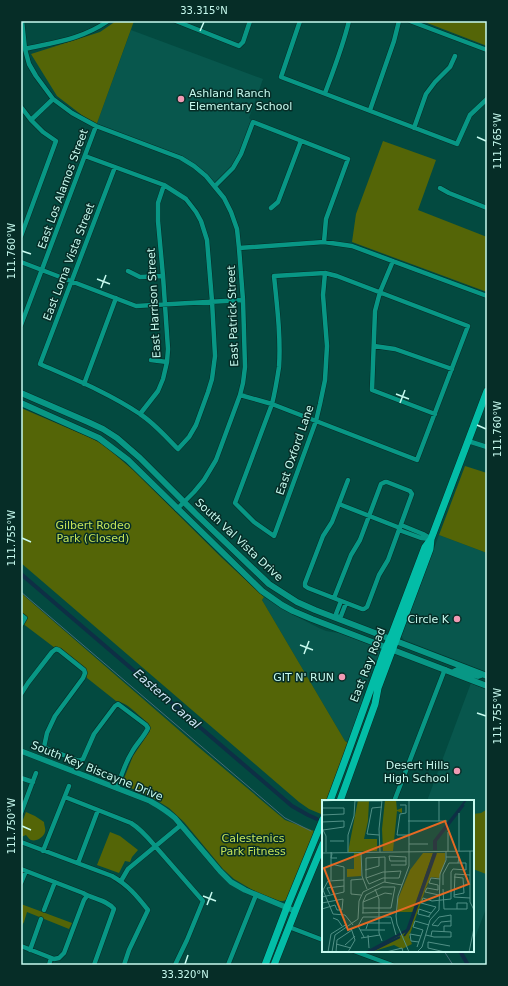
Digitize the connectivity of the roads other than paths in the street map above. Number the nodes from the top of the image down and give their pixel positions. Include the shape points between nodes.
1 (108, 21) edge
2 (176, 21) edge
3 (250, 21) edge
4 (300, 21) edge
5 (349, 21) edge
6 (399, 21) edge
7 (410, 21) edge
8 (22, 24) edge
9 (25, 49) junction
10 (487, 50) edge
11 (455, 56) dead end
12 (325, 93) junction
13 (487, 98) edge
14 (53, 99) junction
15 (21, 107) edge
16 (370, 110) junction
17 (31, 120) junction
18 (96, 126) junction
19 (414, 128) junction
20 (301, 141) junction
21 (85, 156) junction
22 (114, 167) junction
23 (164, 185) junction
24 (215, 186) junction
25 (440, 188) dead end
26 (272, 208) dead end
27 (487, 208) edge
28 (21, 236) edge
29 (324, 242) junction
30 (239, 248) junction
31 (392, 261) junction
32 (21, 262) edge
33 (42, 270) junction
34 (128, 272) dead end
35 (325, 273) junction
36 (163, 276) junction
37 (71, 281) junction
38 (380, 292) junction
39 (487, 296) edge
40 (116, 298) junction
41 (243, 300) junction
42 (212, 301) junction
43 (165, 305) junction
44 (21, 325) edge
45 (374, 346) junction
46 (151, 360) dead end
47 (167, 362) junction
48 (452, 369) junction
49 (84, 384) junction
50 (487, 390) edge
51 (21, 393) edge
52 (240, 395) junction
53 (21, 403) edge
54 (272, 404) junction
55 (140, 414) junction
56 (435, 414) junction
57 (316, 421) junction
58 (468, 441) junction
59 (487, 447) edge
60 (348, 480) dead end
61 (184, 502) junction
62 (339, 504) junction
63 (177, 509) junction
64 (369, 516) junction
65 (400, 528) junction
66 (431, 539) junction
67 (252, 568) junction
68 (246, 576) junction
69 (334, 598) junction
70 (344, 602) junction
71 (23, 617) edge
72 (336, 618) junction
73 (21, 625) edge
74 (333, 627) junction
75 (393, 640) junction
76 (390, 648) junction
77 (445, 669) junction
78 (452, 672) junction
79 (484, 675) edge
80 (487, 686) edge
81 (21, 694) edge
82 (356, 730) junction
83 (21, 751) edge
84 (355, 760) junction
85 (36, 773) dead end
86 (21, 778) edge
87 (33, 782) junction
88 (69, 786) dead end
89 (117, 788) junction
90 (65, 797) junction
91 (395, 799) dead end
92 (330, 800) edge
93 (340, 800) edge
94 (98, 810) junction
95 (21, 813) edge
96 (322, 821) edge
97 (181, 825) junction
98 (21, 842) edge
99 (322, 846) edge
100 (156, 847) junction
101 (43, 850) junction
102 (78, 863) junction
103 (23, 870) edge
104 (121, 881) junction
105 (55, 882) junction
106 (21, 883) edge
107 (256, 895) junction
108 (87, 896) junction
109 (287, 907) junction
110 (44, 910) dead end
111 (295, 911) junction
112 (41, 919) dead end
113 (289, 927) junction
114 (322, 940) edge
115 (21, 947) edge
116 (30, 950) junction
117 (357, 952) edge
118 (52, 958) junction
119 (49, 965) edge
120 (94, 965) edge
121 (124, 965) edge
122 (176, 965) edge
123 (228, 965) edge
124 (265, 965) edge
125 (274, 965) edge
126 (392, 965) edge

1 - 9 street via 76,38
2 - 3 street via 240,46
4 - 12 street via 281,77
5 - 12 street
6 - 16 street
7 - 10 street
8 - 9 street, East Patrick Street
9 - 14 street, East Patrick Street via 29,64
11 - 19 street via 450,67 426,94
12 - 16 street
13 - 19 street via 470,115 457,144
14 - 17 street
14 - 18 street, East Patrick Street
15 - 17 street
16 - 19 street
17 - 28 street via 56,141
18 - 21 street, East Los Alamos Street
18 - 24 street, East Patrick Street via 181,158 194,166
20 - 24 street via 253,122 233,168
20 - 26 street via 278,202
20 - 29 street via 348,159 326,219
21 - 22 street
21 - 33 street, East Los Alamos Street
22 - 23 street
22 - 37 street, East Loma Vista Street
23 - 36 street, East Harrison Street via 158,203
23 - 42 street via 186,199 201,221 207,240
24 - 30 street, East Patrick Street via 231,212 237,229
25 - 27 street
29 - 30 street
29 - 31 street via 352,246
30 - 41 street, East Patrick Street
31 - 38 street
31 - 39 street
32 - 33 street
33 - 37 street
33 - 44 street, East Los Alamos Street
34 - 36 street via 140,276
35 - 38 street
35 - 54 street via 274,276 279,366
35 - 57 street, East Oxford Lane via 325,380
36 - 43 street, East Harrison Street
37 - 40 street
37 - 49 street, East Loma Vista Street via 40,364
38 - 45 street via 375,311
38 - 48 street via 468,326
40 - 43 street via 136,306
40 - 49 street
41 - 42 street
41 - 52 street, East Patrick Street via 245,368
42 - 43 street
42 - 55 street via 215,348 212,379 196,425 189,437 178,449
43 - 47 street, East Harrison Street
45 - 48 street via 396,349
45 - 56 street via 372,390
46 - 47 street
47 - 55 street, East Harrison Street via 158,391
48 - 56 street
49 - 55 street
50 - 58 main road, East Ray Road
51 - 61 main road, South Val Vista Drive via 103,429 117,438
52 - 54 street
52 - 61 street, East Patrick Street via 216,460 204,480
53 - 63 main road, South Val Vista Drive via 99,438 128,460
54 - 57 street
54 - 57 street, East Oxford Lane via 235,503 254,522 274,536
56 - 57 street via 417,460
58 - 59 street
58 - 66 main road, East Ray Road
60 - 62 street
61 - 63 street, East Patrick Street
61 - 67 main road, South Val Vista Drive
62 - 64 street
62 - 69 street via 323,536 305,583 308,588
63 - 68 main road, South Val Vista Drive
64 - 65 street
64 - 65 street via 381,484 387,482 412,493
64 - 69 street
65 - 66 street via 421,538
65 - 70 street via 367,607 362,609
66 - 75 main road, East Ray Road via 430,549
67 - 68 main road
67 - 72 main road, South Val Vista Drive via 269,584 297,602
68 - 74 main road, South Val Vista Drive via 282,605
69 - 70 street
70 - 72 street
71 - 73 street
72 - 74 main road
72 - 75 main road, South Val Vista Drive
74 - 76 main road, South Val Vista Drive
75 - 76 main road, East Ray Road
75 - 79 main road, South Val Vista Drive
76 - 77 main road, South Val Vista Drive
76 - 82 main road, East Ray Road via 370,688
76 - 84 main road, East Ray Road via 375,704
77 - 78 main road, South Val Vista Drive
77 - 91 street
78 - 79 main road via 458,670 478,676
78 - 80 main road, South Val Vista Drive
81 - 89 street via 56,649 85,673 55,716 44,747 79,761 83,759 94,734 118,704 146,725 148,728 132,751
82 - 84 main road via 359,737 354,751
82 - 92 main road, East Ray Road
83 - 89 street, South Key Biscayne Drive
84 - 93 main road, East Ray Road
85 - 87 street
86 - 87 street
87 - 95 street
88 - 90 street
89 - 97 street, South Key Biscayne Drive via 168,811
90 - 94 street
90 - 101 street
94 - 100 street via 131,823 145,833
94 - 102 street
96 - 109 main road
97 - 100 street
97 - 107 street, South Key Biscayne Drive via 223,874 239,887
98 - 101 street
99 - 111 main road
100 - 104 street via 128,869
100 - 122 street via 203,901
101 - 102 street
102 - 104 street
103 - 105 street
103 - 106 street
104 - 121 street via 148,910
105 - 108 street
105 - 110 street
107 - 109 street, South Key Biscayne Drive
107 - 123 street
108 - 118 street via 64,953 59,958
108 - 120 street via 108,904 114,910
109 - 111 street, South Key Biscayne Drive
109 - 124 main road
111 - 113 main road
112 - 116 street
113 - 114 street
113 - 125 main road
115 - 116 street
116 - 118 street
117 - 126 street
118 - 119 street

